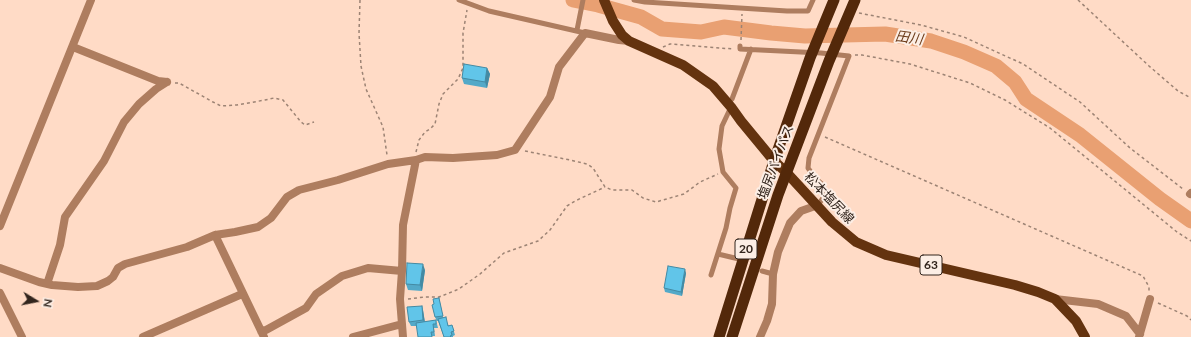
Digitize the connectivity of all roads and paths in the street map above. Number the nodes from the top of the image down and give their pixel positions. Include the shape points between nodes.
1 (91, 0) edge
2 (360, 0) edge
3 (459, 0) edge
4 (583, 0) edge
5 (604, 0) edge
6 (634, 0) edge
7 (813, 0) edge
8 (1078, 0) edge
9 (834, 1) edge
10 (468, 4) junction
11 (854, 5) edge
12 (742, 10) dead end
13 (577, 29) junction
14 (585, 32) junction
15 (629, 40) junction
16 (73, 47) junction
17 (740, 47) junction
18 (751, 49) junction
19 (657, 53) junction
20 (850, 56) junction
21 (167, 82) junction
22 (1191, 98) edge
23 (729, 105) junction
24 (314, 122) dead end
25 (818, 133) junction
26 (515, 150) junction
27 (415, 161) junction
28 (774, 161) junction
29 (388, 164) junction
30 (723, 172) junction
31 (786, 172) junction
32 (604, 187) junction
33 (1190, 194) edge
34 (818, 205) junction
35 (0, 226) edge
36 (215, 235) junction
37 (1191, 241) edge
38 (718, 254) junction
39 (743, 260) junction
40 (0, 268) edge
41 (402, 271) junction
42 (762, 271) dead end
43 (773, 274) junction
44 (711, 275) dead end
45 (47, 284) junction
46 (0, 293) edge
47 (242, 294) junction
48 (400, 299) junction
49 (1055, 299) junction
50 (1150, 299) junction
51 (1191, 320) edge
52 (402, 324) junction
53 (262, 334) edge
54 (1140, 335) edge
55 (22, 337) edge
56 (143, 337) edge
57 (353, 337) edge
58 (403, 337) edge
59 (719, 337) edge
60 (732, 337) edge
61 (760, 337) edge
62 (1085, 337) edge

1 - 16 street
2 - 29 path via 361,66 366,89 383,127
3 - 10 lane
4 - 13 lane
5 - 15 main road, 松本塩尻線 / 63 via 616,27
6 - 7 lane via 787,11 808,11
8 - 22 path via 1149,66
9 - 28 highway, 塩尻バイパス / 20 via 810,58
10 - 13 lane via 531,21
10 - 27 path via 463,33 462,68 458,79 443,94 435,124 419,140
11 - 31 highway, 塩尻バイパス / 20 via 829,61
11 - 33 path via 862,13 964,37 1023,64 1080,102 1130,148
12 - 17 path
13 - 14 lane
14 - 15 street
14 - 26 street via 559,67 550,97
15 - 19 main road, 松本塩尻線 / 63
16 - 21 street via 158,81
16 - 35 street
17 - 18 lane
17 - 19 path via 670,44
18 - 20 lane
18 - 23 lane
19 - 23 main road, 松本塩尻線 / 63 via 703,78
20 - 25 lane
20 - 37 path via 862,55 910,64 970,83 1005,100 1050,128
21 - 24 path via 179,83 221,106 274,98 283,100 305,125
21 - 45 street via 139,104 124,122 104,161 65,217 60,245
23 - 28 main road, 松本塩尻線 / 63
23 - 30 lane via 722,126 719,149
25 - 34 lane via 808,168 825,191 824,198
25 - 50 path via 1143,276 1149,287
26 - 27 street via 497,155 425,157
26 - 32 path via 587,164 593,168
27 - 29 street
27 - 41 street via 403,225
28 - 31 main road, 松本塩尻線 / 63
28 - 39 highway, 塩尻バイパス / 20
29 - 36 street via 299,190 288,197 271,218 258,227
30 - 32 path via 700,182 684,194 656,202 643,198 632,190 612,190
30 - 38 lane via 736,188
31 - 34 main road, 松本塩尻線 / 63
31 - 60 highway, 塩尻バイパス / 20
32 - 48 path via 567,206 550,230 538,241 504,253 460,289 439,297
34 - 43 street via 802,211 790,223 778,252
34 - 49 main road, 松本塩尻線 / 63 via 832,222 856,242 886,255 1015,286
36 - 45 street via 187,247 125,264 118,268 108,281 97,286
36 - 47 street
38 - 39 lane
38 - 44 lane
39 - 59 highway, 塩尻バイパス / 20
40 - 45 street
41 - 48 street
41 - 53 street via 368,268 342,276 316,294 306,308
42 - 43 lane
43 - 61 street via 772,304
46 - 55 street
47 - 53 street
47 - 56 street
48 - 52 street
49 - 54 street via 1098,304 1126,316
49 - 62 main road, 松本塩尻線 / 63 via 1076,321
50 - 51 path
50 - 54 street
52 - 57 street
52 - 58 street

